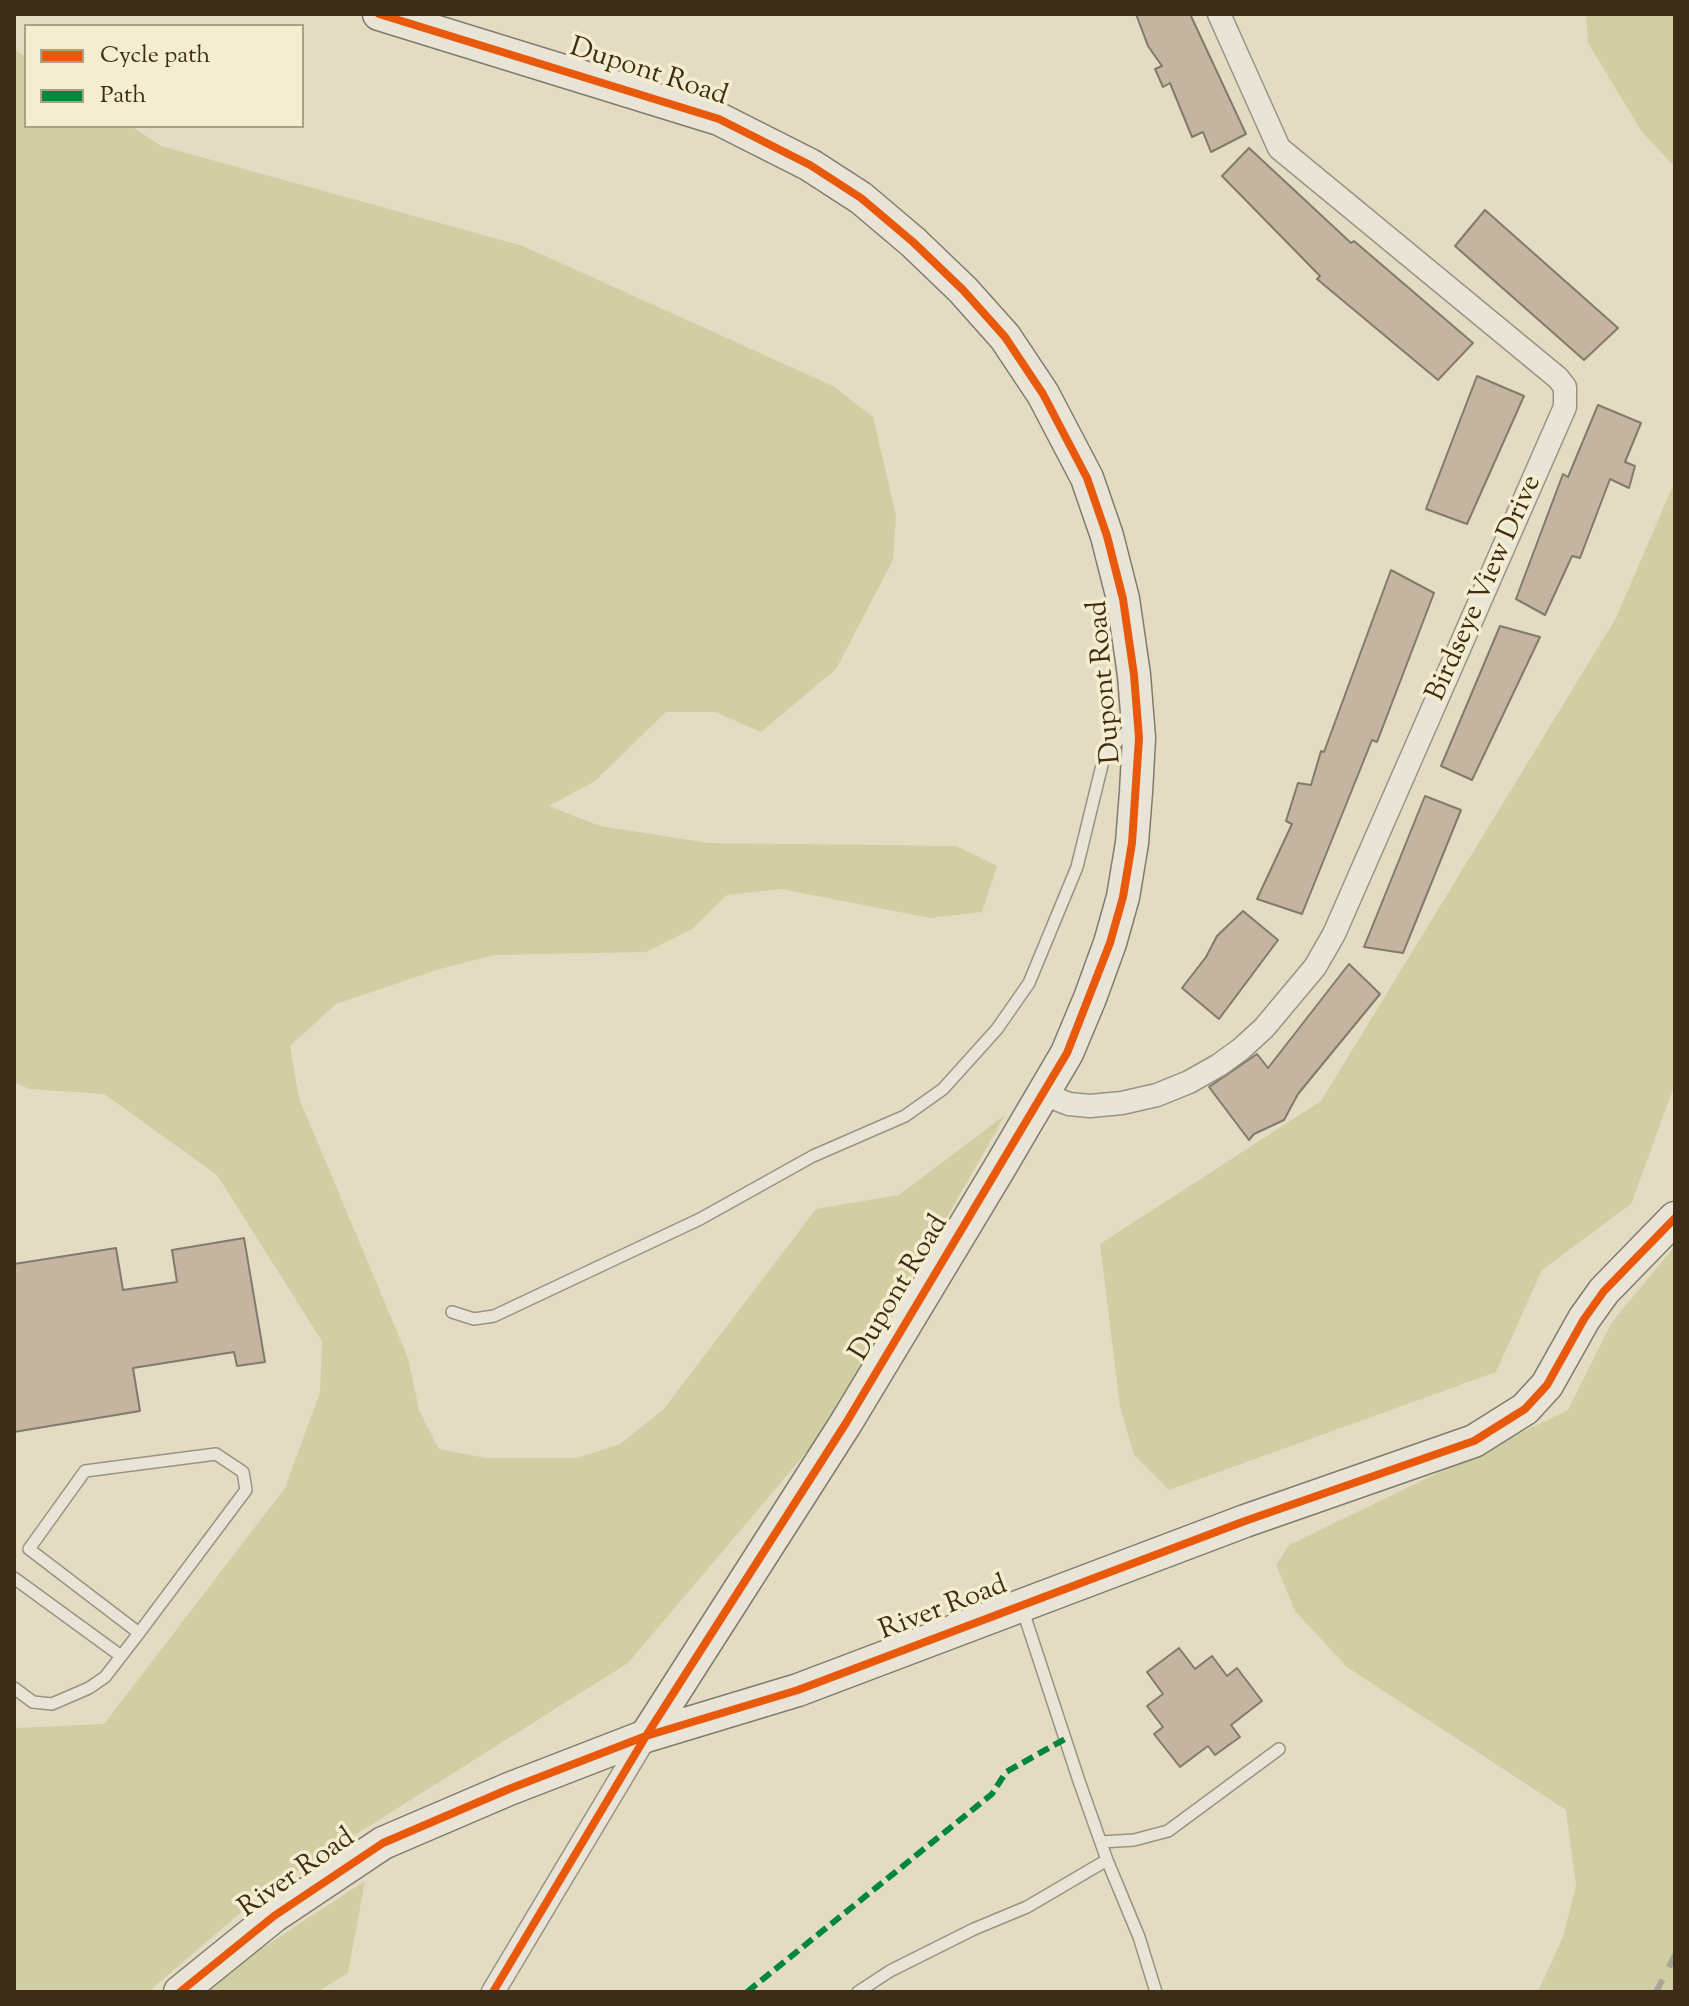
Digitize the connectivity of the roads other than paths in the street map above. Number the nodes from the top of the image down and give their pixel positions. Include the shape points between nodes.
1 (379, 14) edge
2 (1219, 14) edge
3 (1137, 720) junction
4 (1043, 1094) junction
5 (1675, 1218) edge
6 (452, 1312) dead end
7 (14, 1578) edge
8 (1021, 1604) junction
9 (139, 1633) junction
10 (121, 1656) junction
11 (14, 1688) edge
12 (646, 1736) junction
13 (1279, 1749) dead end
14 (1101, 1842) junction
15 (1107, 1860) junction
16 (180, 1992) edge
17 (493, 1992) edge
18 (858, 1992) edge
19 (1156, 1992) edge

1 - 3 street, Dupont Road via 719,119 810,165 861,198 913,242 1005,337 1043,394 1087,478 1123,599
2 - 4 street, Birdseye View Drive via 1279,148 1558,378 1565,387 1565,407 1315,967 1241,1049 1189,1082 1157,1095 1090,1106
3 - 4 street, Dupont Road via 1134,818 1123,897 1090,998
3 - 6 lane via 1104,757 1077,867 1029,983 997,1029 943,1089 905,1116 813,1156 700,1219 494,1316 474,1319
4 - 12 street, Dupont Road via 846,1423
5 - 8 street, River Road via 1604,1291 1547,1385 1498,1428
7 - 10 lane
8 - 12 street, River Road via 798,1690
8 - 14 lane
9 - 9 lane via 29,1549 85,1471 216,1454 243,1472 246,1490
9 - 10 lane
10 - 11 lane via 105,1677 52,1704 33,1702
12 - 16 street, River Road via 383,1843 274,1916
12 - 17 street
13 - 14 lane via 1168,1831
14 - 15 lane
15 - 18 lane via 1027,1907 890,1971
15 - 19 lane

